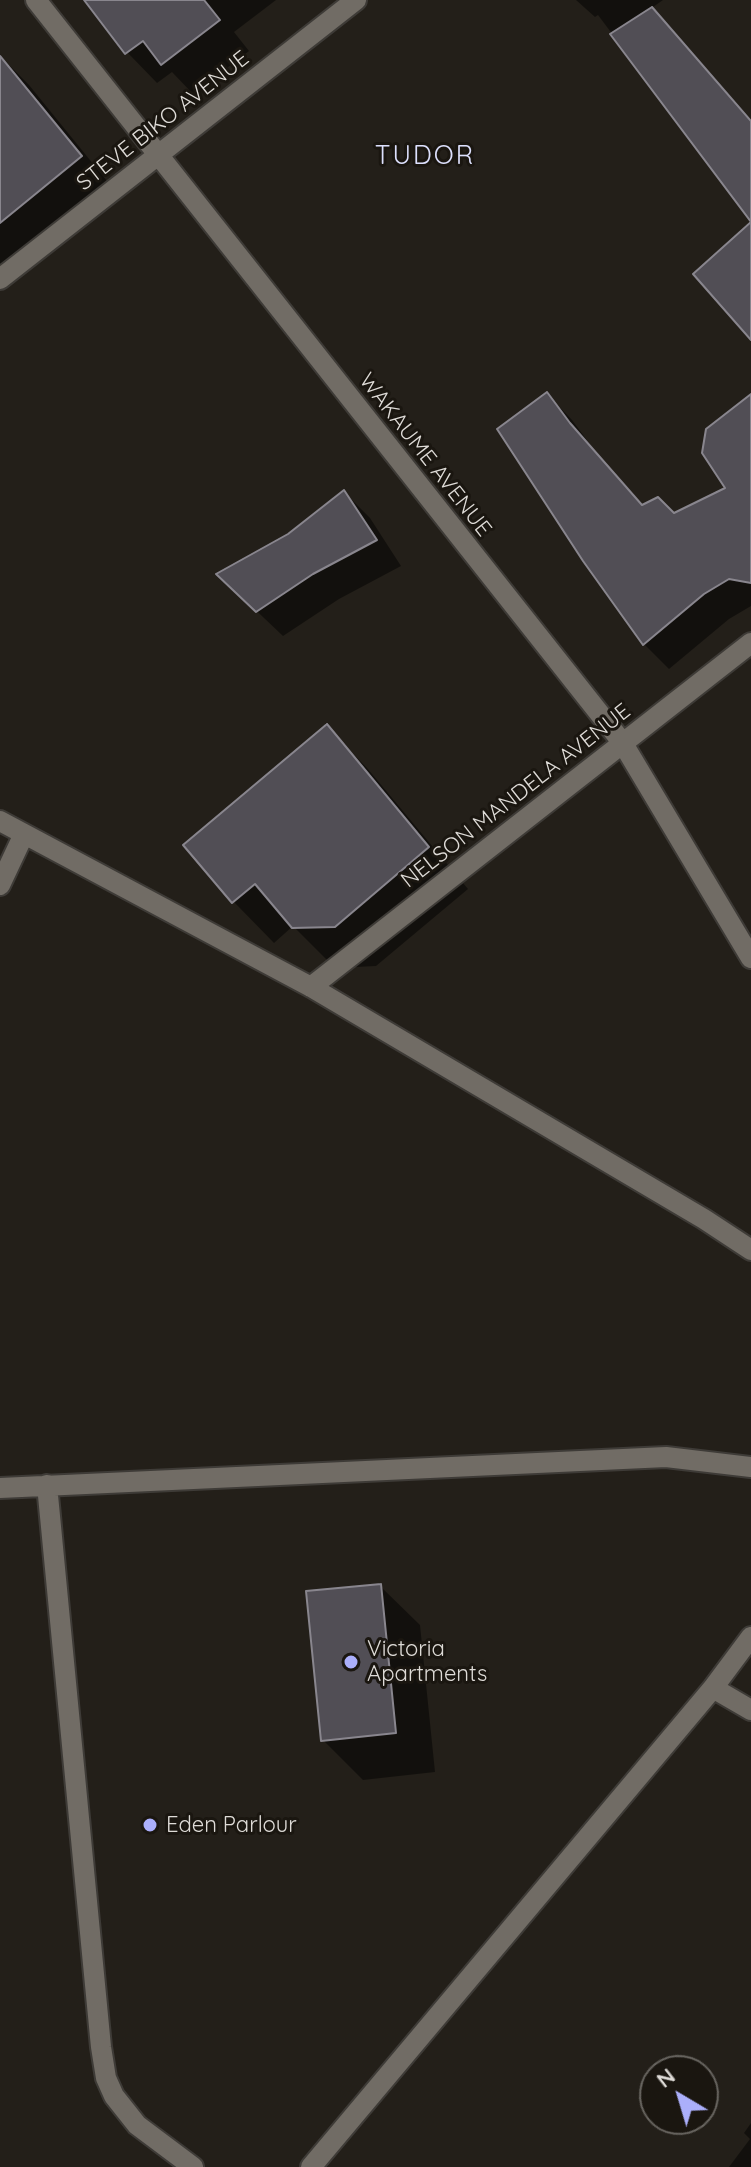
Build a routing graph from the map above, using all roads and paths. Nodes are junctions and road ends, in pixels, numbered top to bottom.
1 (36, 0) edge
2 (356, 0) edge
3 (157, 155) junction
4 (0, 279) edge
5 (751, 643) edge
6 (622, 742) junction
7 (0, 821) edge
8 (24, 834) junction
9 (0, 885) edge
10 (751, 958) edge
11 (311, 987) junction
12 (751, 1250) edge
13 (751, 1467) edge
14 (47, 1485) junction
15 (0, 1488) edge
16 (751, 1637) edge
17 (713, 1688) junction
18 (751, 1710) edge
19 (193, 2167) edge
20 (311, 2167) edge

1 - 3 street, WAKAUME AVENUE
2 - 3 street, STEVE BIKO AVENUE
3 - 4 street, STEVE BIKO AVENUE
3 - 6 street, WAKAUME AVENUE
5 - 6 street, NELSON MANDELA AVENUE
6 - 10 street, WAKAUME AVENUE
6 - 11 street, NELSON MANDELA AVENUE
7 - 8 street
8 - 9 street
8 - 11 street
11 - 12 street
13 - 14 street
14 - 15 street
14 - 19 street
16 - 17 street
17 - 18 street
17 - 20 street

